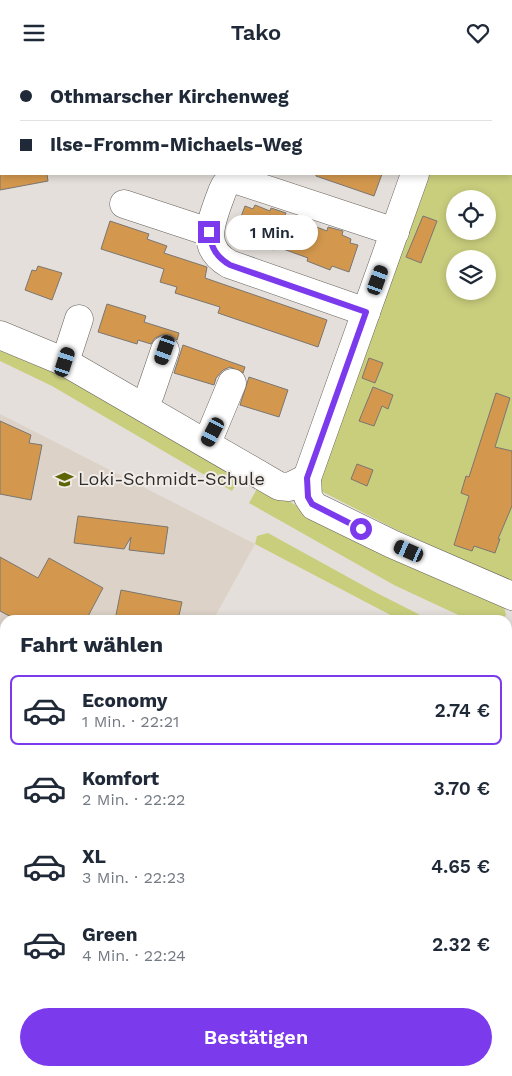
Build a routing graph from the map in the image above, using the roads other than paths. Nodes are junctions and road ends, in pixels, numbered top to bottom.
1 (415, 175) edge
2 (124, 204) dead end
3 (395, 231) junction
4 (209, 232) junction
5 (366, 312) junction
6 (79, 319) dead end
7 (0, 335) edge
8 (165, 350) dead end
9 (65, 362) junction
10 (232, 383) dead end
11 (143, 406) junction
12 (207, 443) junction
13 (307, 478) junction
14 (512, 596) edge

1 - 3 street
2 - 4 street
3 - 4 street
3 - 5 street
4 - 5 street
5 - 13 street
6 - 9 street
7 - 9 street
8 - 11 street
9 - 11 street
10 - 12 street
11 - 12 street
12 - 13 street
13 - 14 street

